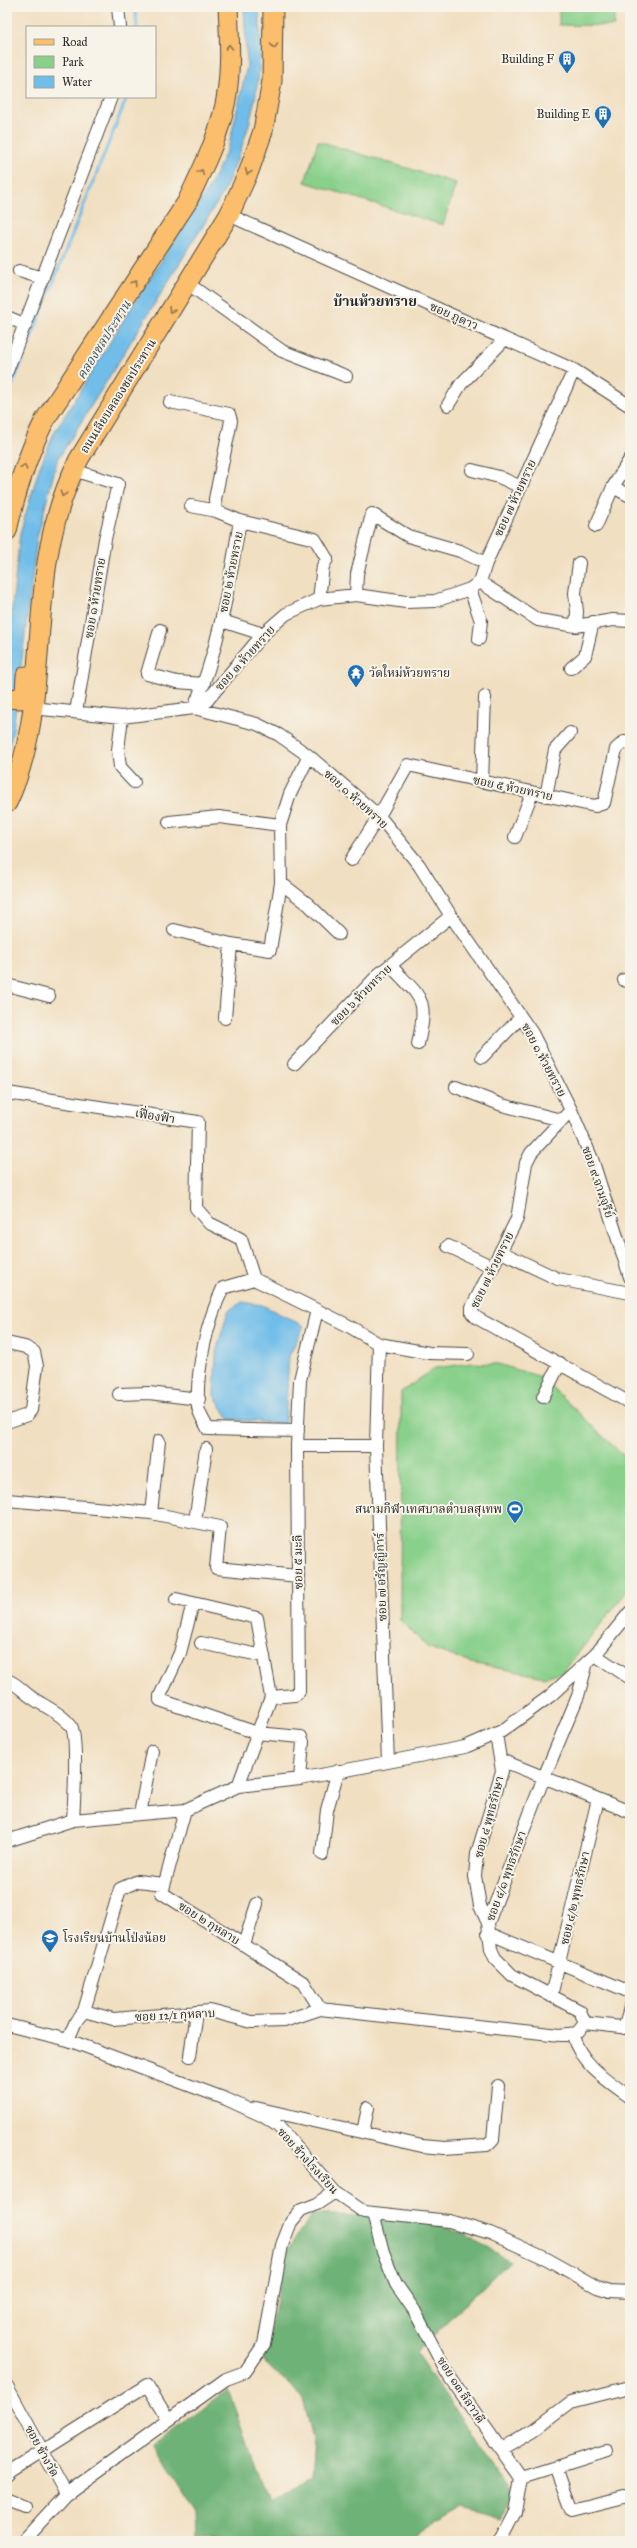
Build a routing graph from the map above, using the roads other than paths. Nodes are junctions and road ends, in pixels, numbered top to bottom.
1 (118, 7) edge
2 (228, 7) edge
3 (274, 7) edge
4 (120, 26) edge
5 (111, 98) edge
6 (230, 216) junction
7 (19, 271) dead end
8 (43, 278) junction
9 (187, 283) junction
10 (7, 317) edge
11 (26, 325) junction
12 (505, 339) junction
13 (574, 370) junction
14 (7, 371) edge
15 (346, 376) dead end
16 (170, 402) dead end
17 (448, 405) dead end
18 (630, 406) edge
19 (630, 459) edge
20 (73, 470) junction
21 (472, 470) dead end
22 (521, 487) junction
23 (613, 487) junction
24 (630, 496) edge
25 (190, 506) dead end
26 (216, 511) junction
27 (240, 521) junction
28 (596, 526) dead end
29 (7, 531) edge
30 (486, 563) junction
31 (579, 564) dead end
32 (475, 585) junction
33 (356, 595) junction
34 (319, 599) junction
35 (222, 621) junction
36 (630, 621) edge
37 (593, 622) junction
38 (576, 626) junction
39 (160, 630) dead end
40 (263, 634) junction
41 (479, 639) dead end
42 (572, 668) dead end
43 (204, 684) junction
44 (485, 697) dead end
45 (17, 704) edge
46 (197, 708) junction
47 (76, 712) junction
48 (122, 717) junction
49 (570, 733) dead end
50 (630, 742) edge
51 (309, 756) junction
52 (134, 782) dead end
53 (482, 782) junction
54 (532, 793) junction
55 (10, 796) edge
56 (546, 796) junction
57 (380, 816) junction
58 (169, 822) dead end
59 (280, 825) junction
60 (515, 837) dead end
61 (351, 860) dead end
62 (281, 882) junction
63 (451, 916) junction
64 (174, 930) dead end
65 (339, 934) dead end
66 (231, 944) junction
67 (390, 965) junction
68 (7, 985) edge
69 (48, 996) dead end
70 (225, 1018) dead end
71 (521, 1018) junction
72 (418, 1044) dead end
73 (482, 1057) dead end
74 (294, 1064) dead end
75 (456, 1087) dead end
76 (7, 1093) edge
77 (571, 1110) junction
78 (561, 1120) junction
79 (448, 1246) dead end
80 (501, 1252) junction
81 (493, 1267) junction
82 (630, 1277) edge
83 (254, 1279) junction
84 (630, 1293) edge
85 (317, 1310) junction
86 (7, 1343) edge
87 (379, 1344) junction
88 (468, 1354) dead end
89 (560, 1363) junction
90 (119, 1394) dead end
91 (543, 1397) dead end
92 (199, 1399) junction
93 (630, 1403) edge
94 (7, 1422) edge
95 (298, 1432) junction
96 (159, 1441) dead end
97 (297, 1446) junction
98 (376, 1446) junction
99 (206, 1449) dead end
100 (7, 1500) edge
101 (151, 1513) junction
102 (194, 1521) junction
103 (298, 1576) junction
104 (176, 1599) dead end
105 (193, 1603) junction
106 (630, 1612) edge
107 (202, 1643) dead end
108 (264, 1656) junction
109 (591, 1658) junction
110 (630, 1678) edge
111 (7, 1680) edge
112 (271, 1697) junction
113 (257, 1733) junction
114 (496, 1734) junction
115 (152, 1751) dead end
116 (501, 1760) junction
117 (388, 1762) junction
118 (338, 1771) junction
119 (544, 1777) junction
120 (300, 1779) junction
121 (238, 1786) junction
122 (598, 1799) junction
123 (185, 1810) junction
124 (630, 1812) edge
125 (140, 1814) junction
126 (74, 1820) junction
127 (7, 1842) edge
128 (322, 1854) dead end
129 (164, 1884) junction
130 (257, 1904) dead end
131 (488, 1928) junction
132 (244, 1944) junction
133 (559, 1964) junction
134 (630, 1992) edge
135 (551, 1996) junction
136 (320, 2008) junction
137 (630, 2008) edge
138 (84, 2011) junction
139 (196, 2012) junction
140 (585, 2023) junction
141 (7, 2025) edge
142 (627, 2028) edge
143 (572, 2034) junction
144 (68, 2040) junction
145 (190, 2056) dead end
146 (498, 2086) dead end
147 (630, 2097) edge
148 (239, 2105) junction
149 (368, 2108) dead end
150 (363, 2132) junction
151 (335, 2192) junction
152 (373, 2214) junction
153 (630, 2292) edge
154 (7, 2386) edge
155 (630, 2387) edge
156 (168, 2420) junction
157 (501, 2450) junction
158 (42, 2451) junction
159 (607, 2451) dead end
160 (556, 2467) junction
161 (7, 2475) edge
162 (521, 2478) junction
163 (66, 2494) junction
164 (623, 2497) dead end
165 (7, 2500) edge
166 (24, 2507) dead end
167 (22, 2541) edge
168 (500, 2541) edge

1 - 4 street
29 -> 2 main road
3 -> 6 main road, ถนนเลียบคลองชลประทาน
5 - 8 street
6 - 9 main road, ถนนเลียบคลองชลประทาน
6 - 12 street, ซอย ภูดาว
7 - 8 street
8 - 11 street
9 - 15 street
9 -> 20 main road, ถนนเลียบคลองชลประทาน
10 - 11 street
11 - 14 street
12 - 13 street, ซอย ภูดาว
12 - 17 street
13 - 18 street, ซอย ภูดาว
13 - 22 street, ซอย ๗ ห้วยทราย
16 - 26 street
19 - 23 street
20 -> 45 main road, ถนนเลียบคลองชลประทาน
20 - 47 street, ซอย ๑ ห้วยทราย
21 - 22 street
22 - 30 street, ซอย ๗ ห้วยทราย
23 - 24 street
23 - 28 street
25 - 26 street, ซอย ๒ ห้วยทราย
26 - 27 street, ซอย ๒ ห้วยทราย
27 - 34 street
27 - 35 street, ซอย ๒ ห้วยทราย
30 - 32 street, ซอย ๗ ห้วยทราย
30 - 33 street
31 - 38 street
32 - 33 street, ซอย ๓ ห้วยทราย
32 - 38 street
32 - 41 street
33 - 34 street, ซอย ๓ ห้วยทราย
34 - 40 street, ซอย ๓ ห้วยทราย
35 - 40 street
35 - 43 street, ซอย ๒ ห้วยทราย
36 - 37 street
37 - 38 street
37 - 42 street
39 - 43 street
40 - 46 street, ซอย ๓ ห้วยทราย
43 - 46 street, ซอย ๒ ห้วยทราย
44 - 53 street
45 - 47 street, ซอย ๑ ห้วยทราย
45 - 55 main road, ถนนเลียบคลองชลประทาน
46 - 48 street, ซอย ๑ ห้วยทราย
46 - 51 street, ซอย ๑ ห้วยทราย
47 - 48 street, ซอย ๑ ห้วยทราย
48 - 52 street
49 - 56 street
50 - 56 street, ซอย ๕ ห้วยทราย
51 - 57 street, ซอย ๑ ห้วยทราย
51 - 59 street
53 - 54 street, ซอย ๕ ห้วยทราย
53 - 57 street, ซอย ๕ ห้วยทราย
54 - 56 street, ซอย ๕ ห้วยทราย
54 - 60 street
57 - 61 street
57 - 63 street, ซอย ๑ ห้วยทราย
58 - 59 street
59 - 62 street
62 - 65 street
62 - 66 street
63 - 67 street, ซอย ๖ ห้วยทราย
63 - 71 street, ซอย ๑ ห้วยทราย
64 - 66 street
66 - 70 street
67 - 72 street
67 - 74 street, ซอย ๖ ห้วยทราย
68 - 69 street
71 - 73 street
71 - 77 street, ซอย ๑ ห้วยทราย
75 - 78 street
76 - 83 street, เฟื่องฟ้า
77 - 78 street, ซอย ๗ ห้วยทราย
77 - 82 street, ซอย ๙ จามจุรีย์
78 - 80 street, ซอย ๗ ห้วยทราย
79 - 81 street
80 - 81 street, ซอย ๗ ห้วยทราย
80 - 84 street
81 - 89 street, ซอย ๗ ห้วยทราย
83 - 85 street
83 - 92 street
85 - 87 street
85 - 95 street, ซอย ๕ มะลิ
86 - 94 street
87 - 88 street
87 - 98 street, ซอย ๗ อรัญญิการ์
89 - 91 street
89 - 93 street, ซอย ๗ ห้วยทราย
90 - 92 street
92 - 95 street
95 - 97 street, ซอย ๕ มะลิ
96 - 101 street
97 - 98 street
97 - 103 street, ซอย ๕ มะลิ
98 - 117 street, ซอย ๗ อรัญญิการ์
99 - 102 street
100 - 101 street
101 - 102 street
102 - 103 street
103 - 112 street, ซอย ๕ มะลิ
104 - 105 street
105 - 108 street
105 - 113 street
106 - 109 street
107 - 108 street
108 - 112 street
109 - 110 street
109 - 114 street
109 - 119 street, ซอย ๔/๑ พุทธรักษา
111 - 126 street
112 - 113 street
113 - 120 street
113 - 121 street
114 - 116 street, ซอย ๔ พุทธรักษา
114 - 117 street
115 - 125 street
116 - 119 street
116 - 131 street, ซอย ๔ พุทธรักษา
117 - 118 street
118 - 120 street
118 - 128 street
119 - 122 street
119 - 131 street, ซอย ๔/๑ พุทธรักษา
120 - 121 street
121 - 123 street
122 - 124 street
122 - 133 street, ซอย ๔/๒ พุทธรักษา
123 - 125 street
123 - 129 street
125 - 126 street
126 - 127 street
129 - 132 street, ซอย ๒ กุหลาบ
129 - 138 street
130 - 132 street
131 - 133 street
131 - 135 street, ซอย ๔/๑ พุทธรักษา
132 - 136 street, ซอย ๒ กุหลาบ
133 - 134 street
133 - 135 street, ซอย ๔/๒ พุทธรักษา
135 - 140 street, ซอย ๔/๑ พุทธรักษา
136 - 139 street, ซอย 12/1 กุหลาบ
136 - 143 street
137 - 142 street
138 - 139 street, ซอย 12/1 กุหลาบ
138 - 144 street
139 - 145 street
140 - 142 street
140 - 143 street
141 - 144 street, ซอย ข้างโรงเรียน
143 - 147 street
144 - 148 street, ซอย ข้างโรงเรียน
146 - 150 street
148 - 150 street
148 - 151 street, ซอย ข้างโรงเรียน
149 - 150 street
151 - 152 street, ซอย ข้างโรงเรียน
151 - 156 street
152 - 153 street, ซอย ข้างโรงเรียน
152 - 157 street, ซอย ๑๓ ลีลาวดี
154 - 158 street, ซอย ข้างวัด
155 - 157 street
156 - 158 street
156 - 163 street
157 - 162 street, ซอย ๑๓ ลีลาวดี
158 - 161 street
158 - 163 street, ซอย ข้างวัด
159 - 160 street
160 - 162 street
160 - 164 street
162 - 168 street
163 - 167 street
165 - 166 street

